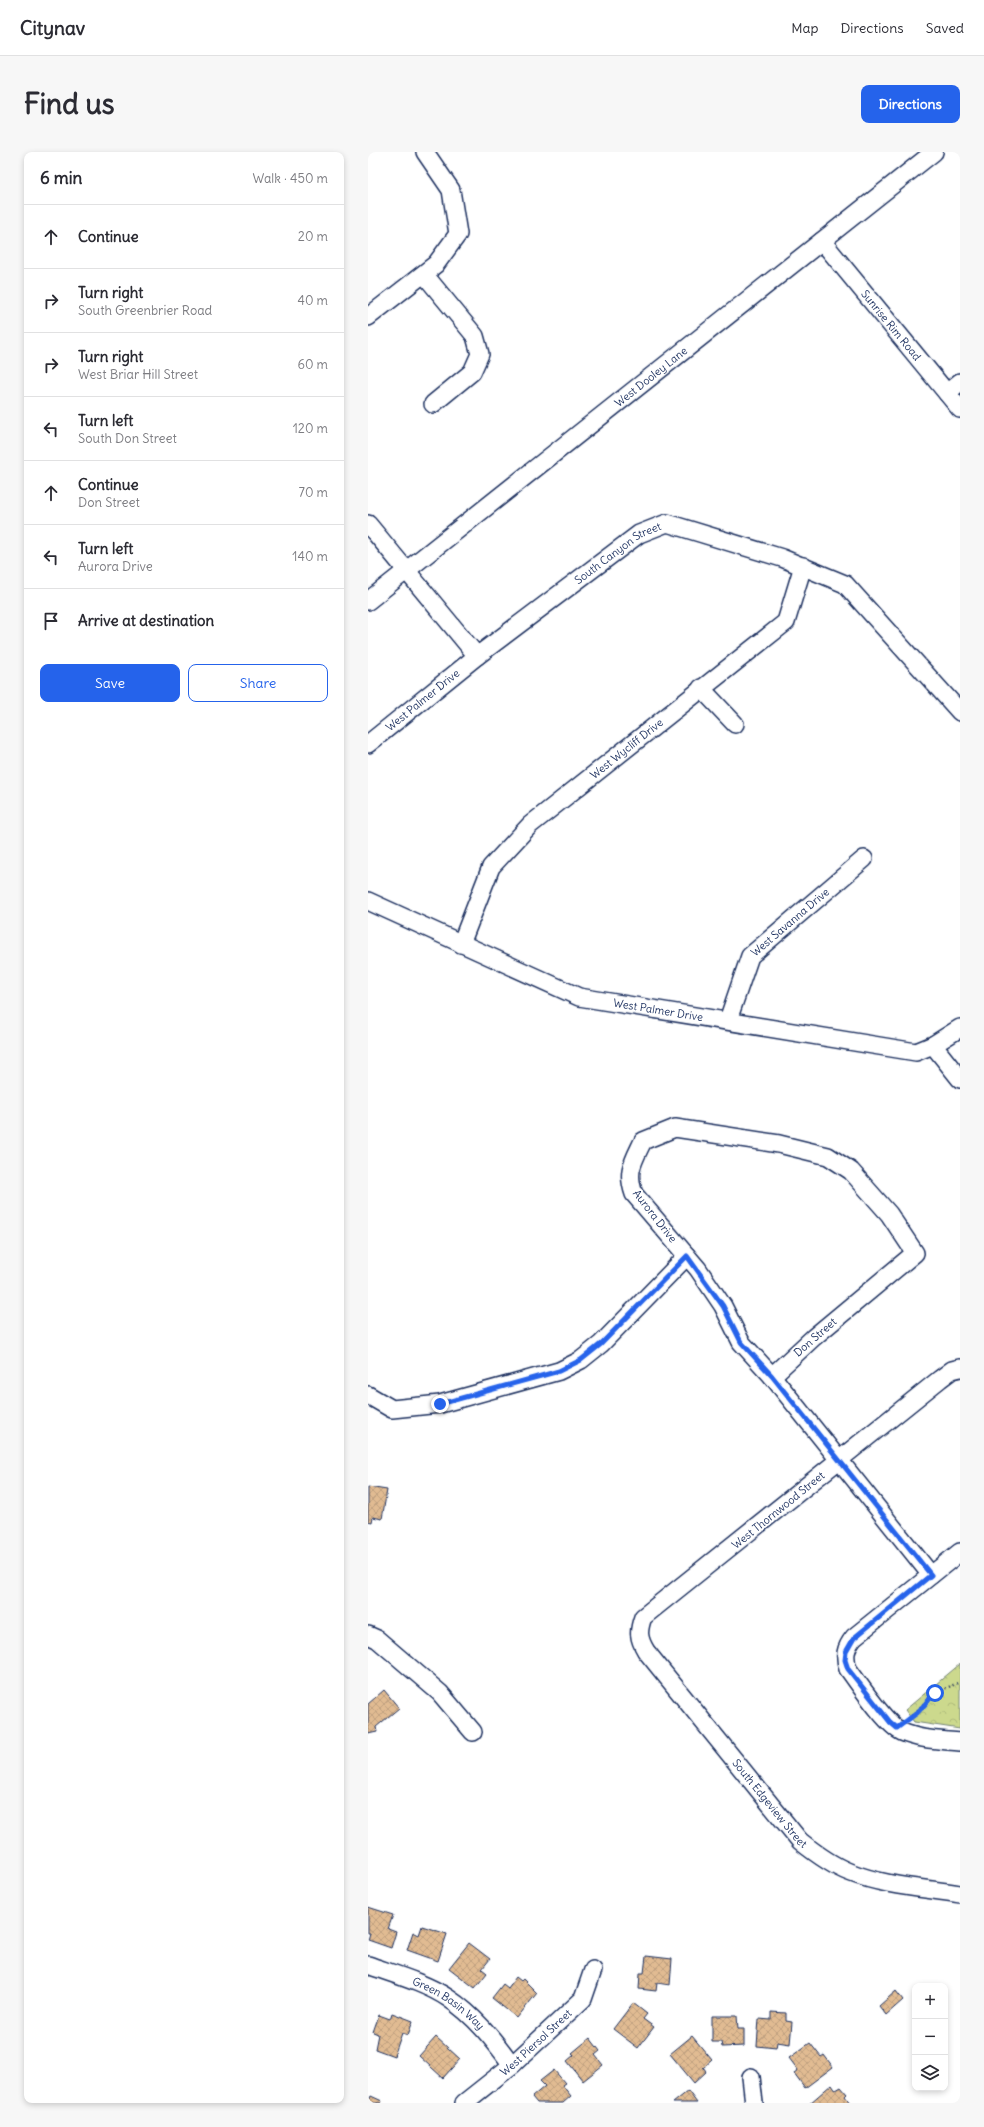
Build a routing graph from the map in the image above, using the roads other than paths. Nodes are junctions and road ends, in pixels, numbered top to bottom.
1 (425, 152) edge
2 (934, 152) edge
3 (822, 241) junction
4 (424, 274) junction
5 (368, 317) edge
6 (960, 382) edge
7 (947, 393) junction
8 (433, 404) dead end
9 (960, 410) edge
10 (368, 524) edge
11 (802, 566) junction
12 (405, 570) junction
13 (368, 601) edge
14 (477, 656) junction
15 (701, 688) junction
16 (960, 712) edge
17 (735, 724) dead end
18 (368, 744) edge
19 (864, 859) dead end
20 (368, 901) edge
21 (461, 944) junction
22 (728, 1020) junction
23 (960, 1028) edge
24 (933, 1045) junction
25 (960, 1079) edge
26 (870, 1193) joint
27 (687, 1256) junction
28 (960, 1368) edge
29 (772, 1376) junction
30 (368, 1395) edge
31 (839, 1461) junction
32 (960, 1552) edge
33 (931, 1575) junction
34 (639, 1629) joint
35 (368, 1635) edge
36 (473, 1732) dead end
37 (960, 1742) edge
38 (960, 1894) edge
39 (368, 1965) edge
40 (593, 1970) dead end
41 (512, 2065) junction
42 (751, 2076) dead end
43 (464, 2103) edge
44 (754, 2103) edge

1 - 4 street
2 - 3 street, West Dooley Lane
3 - 7 street, Sunrise Rim Road
3 - 12 street, West Dooley Lane
4 - 5 street
4 - 8 street
6 - 7 street
7 - 9 street, Sunrise Rim Road
10 - 12 street
11 - 14 street, South Canyon Street
11 - 15 street, West Wycliff Drive
11 - 16 street, South Canyon Street
12 - 13 street, West Dooley Lane
12 - 14 street
14 - 18 street, West Palmer Drive
15 - 17 street
15 - 21 street, West Wycliff Drive
19 - 22 street, West Savanna Drive
20 - 21 street, West Palmer Drive
21 - 22 street, West Palmer Drive
22 - 24 street, West Palmer Drive
23 - 24 street, West Palmer Drive
24 - 25 street
26 - 27 street, Aurora Drive
26 - 29 street, Don Street
27 - 29 street
27 - 30 street
28 - 31 street, West Thornwood Street
29 - 31 street
31 - 33 street
31 - 34 street, West Thornwood Street
32 - 33 street
33 - 37 street
34 - 38 street, South Edgeview Street
35 - 36 street
39 - 41 street, Green Basin Way
40 - 41 street, West Piersol Street
41 - 43 street, West Piersol Street
42 - 44 street

